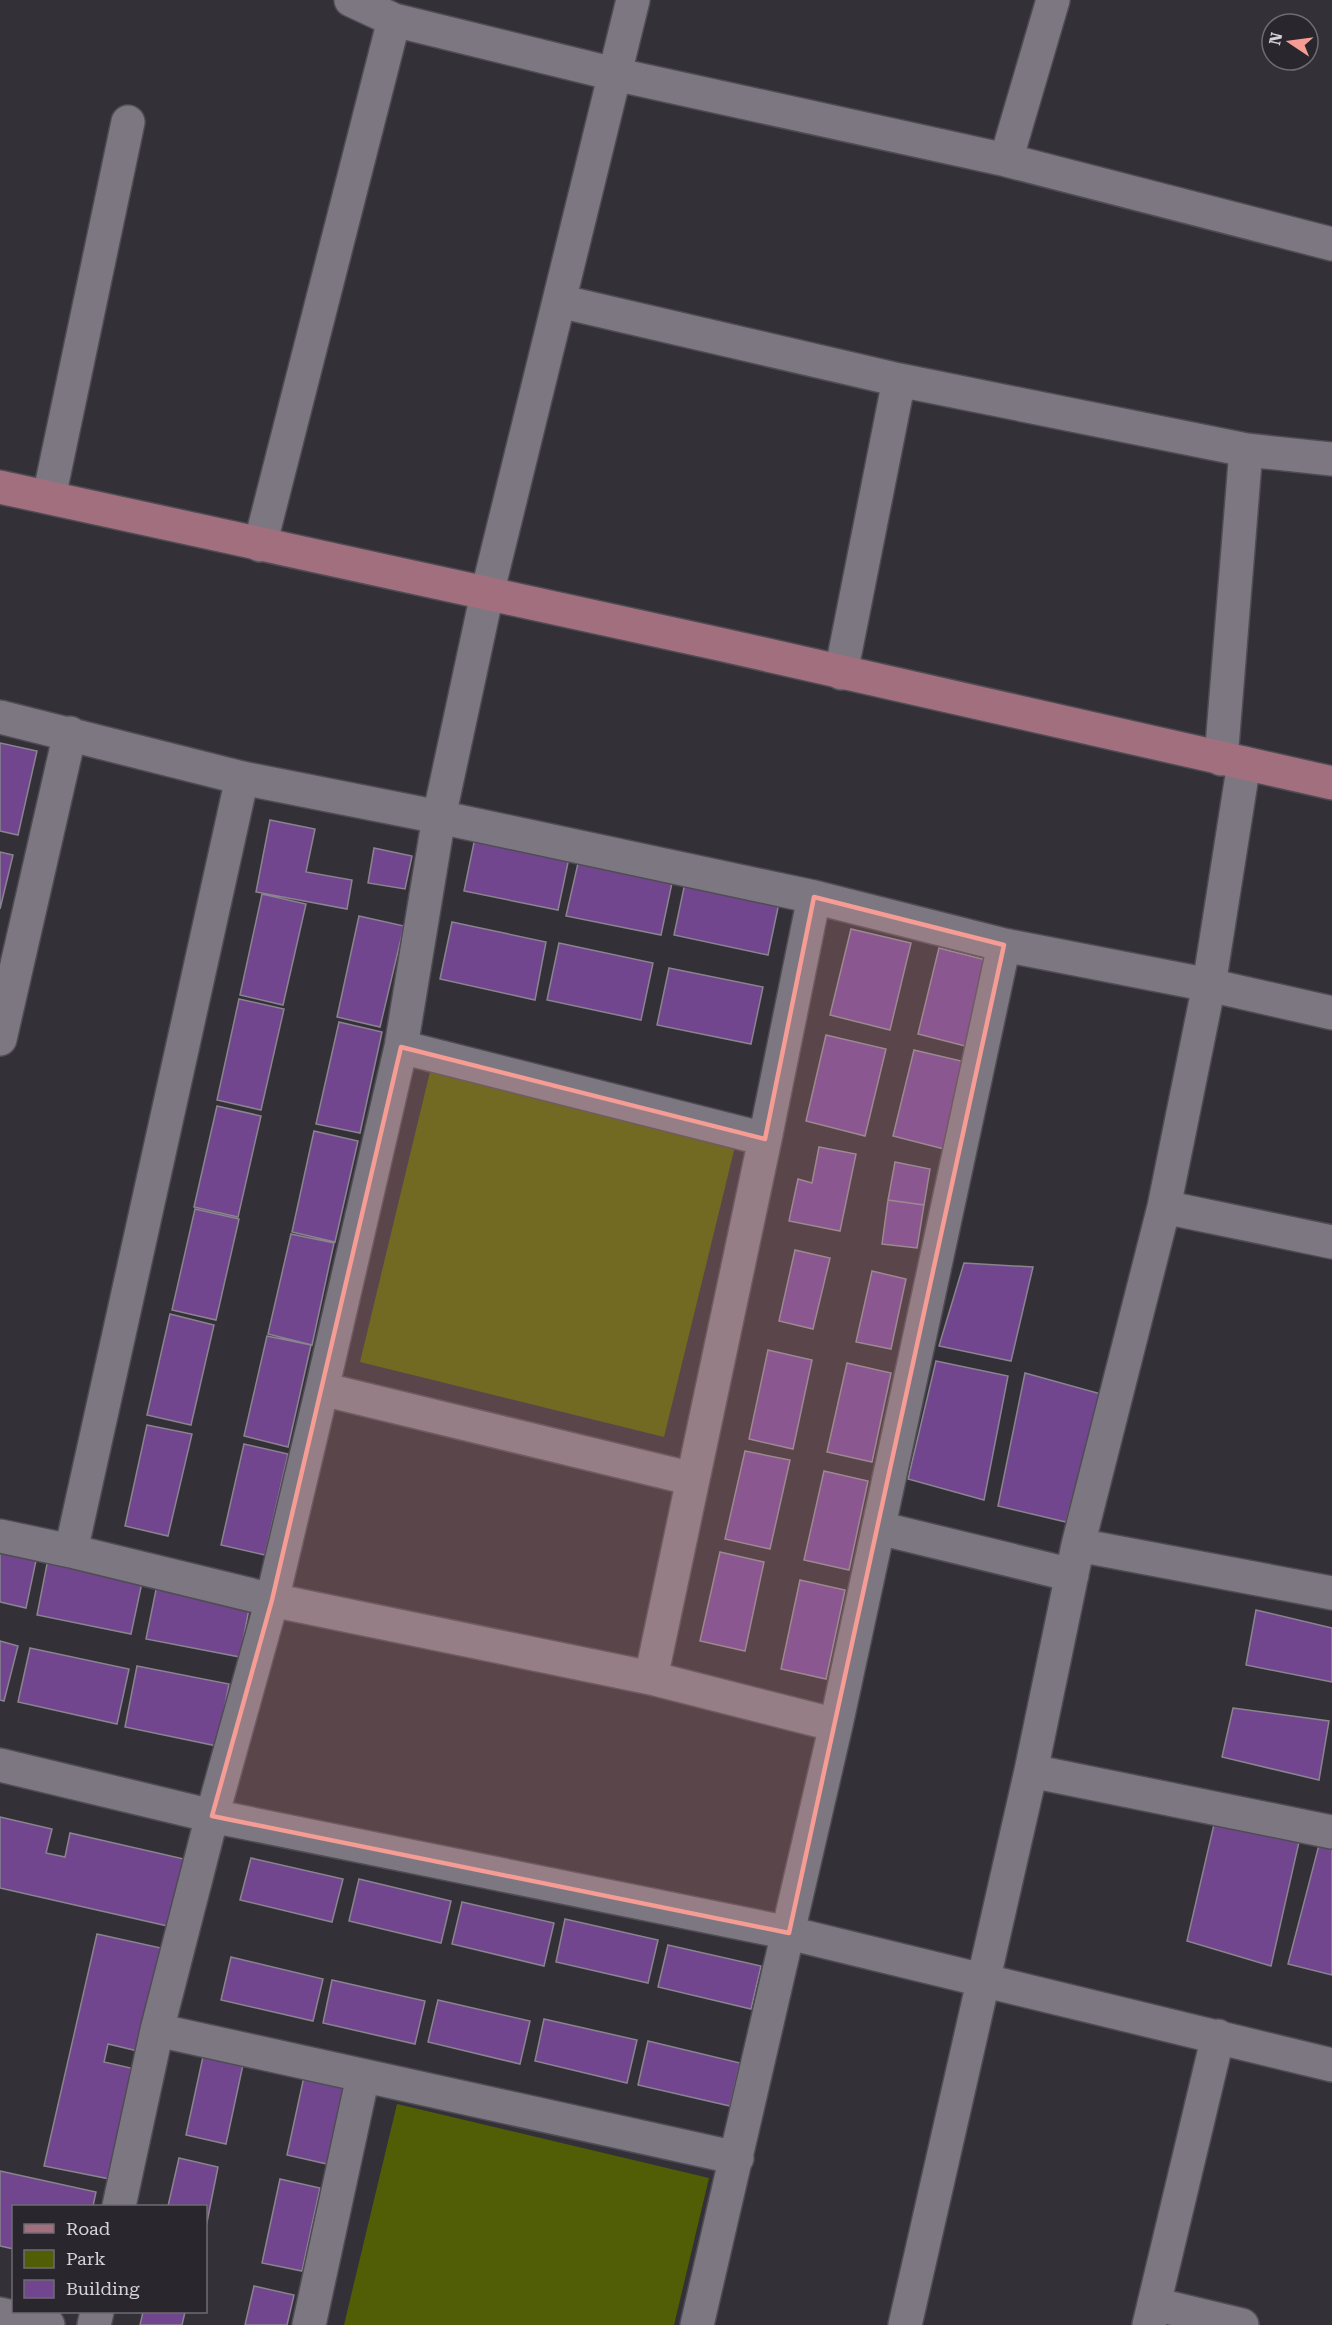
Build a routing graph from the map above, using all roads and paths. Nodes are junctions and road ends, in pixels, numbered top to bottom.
1 (351, 0) edge
2 (633, 0) edge
3 (1053, 0) edge
4 (394, 20) junction
5 (614, 74) junction
6 (128, 122) dead end
7 (1006, 160) junction
8 (1332, 244) edge
9 (559, 301) junction
10 (898, 380) junction
11 (1246, 450) junction
12 (1332, 459) edge
13 (0, 486) edge
14 (49, 497) junction
15 (261, 545) junction
16 (487, 594) junction
17 (841, 673) junction
18 (0, 717) edge
19 (70, 733) junction
20 (1233, 761) junction
21 (242, 778) junction
22 (1332, 783) edge
23 (440, 817) junction
24 (813, 897) junction
25 (1004, 945) junction
26 (1209, 986) junction
27 (1332, 1013) edge
28 (0, 1039) edge
29 (401, 1047) junction
30 (765, 1139) junction
31 (1164, 1207) junction
32 (1332, 1242) edge
33 (322, 1389) junction
34 (693, 1479) junction
35 (879, 1528) junction
36 (0, 1536) edge
37 (71, 1551) junction
38 (1075, 1560) junction
39 (1332, 1593) edge
40 (272, 1600) junction
41 (651, 1678) junction
42 (836, 1725) junction
43 (0, 1765) edge
44 (1031, 1771) junction
45 (212, 1816) junction
46 (1332, 1832) edge
47 (789, 1933) junction
48 (983, 1979) junction
49 (157, 2030) junction
50 (1218, 2036) junction
51 (1332, 2065) edge
52 (363, 2076) junction
53 (737, 2158) junction
54 (119, 2205) edge
55 (0, 2314) edge
56 (1152, 2315) edge
57 (48, 2325) edge
58 (309, 2325) edge
59 (698, 2325) edge
60 (905, 2325) edge
61 (1242, 2325) edge

1 - 4 street
2 - 5 street
3 - 7 street
4 - 5 street
4 - 15 street
5 - 7 street
5 - 9 street
6 - 14 street
7 - 8 street
9 - 10 street
9 - 16 street
10 - 11 street
10 - 17 street
11 - 12 street
11 - 20 street
13 - 14 main road
14 - 15 main road
15 - 16 main road
16 - 17 main road
16 - 23 street
17 - 20 main road
18 - 19 street
19 - 21 street
19 - 28 street
20 - 22 main road
20 - 26 street
21 - 23 street
21 - 37 street
23 - 24 street
23 - 29 street
24 - 25 street
24 - 30 street
25 - 26 street
25 - 35 street
26 - 27 street
26 - 31 street
29 - 30 street
29 - 33 street
30 - 34 street
31 - 32 street
31 - 38 street
33 - 34 street
33 - 40 street
34 - 41 street
35 - 38 street
35 - 42 street
36 - 37 street
37 - 40 street
38 - 39 street
38 - 44 street
40 - 41 street
40 - 45 street
41 - 42 street
42 - 47 street
43 - 45 street
44 - 46 street
44 - 48 street
45 - 47 street
45 - 49 street
47 - 48 street
47 - 53 street
48 - 50 street
48 - 60 street
49 - 52 street
49 - 54 street
50 - 51 street
50 - 56 street
52 - 53 street
52 - 58 street
53 - 59 street
55 - 57 street
56 - 61 street

